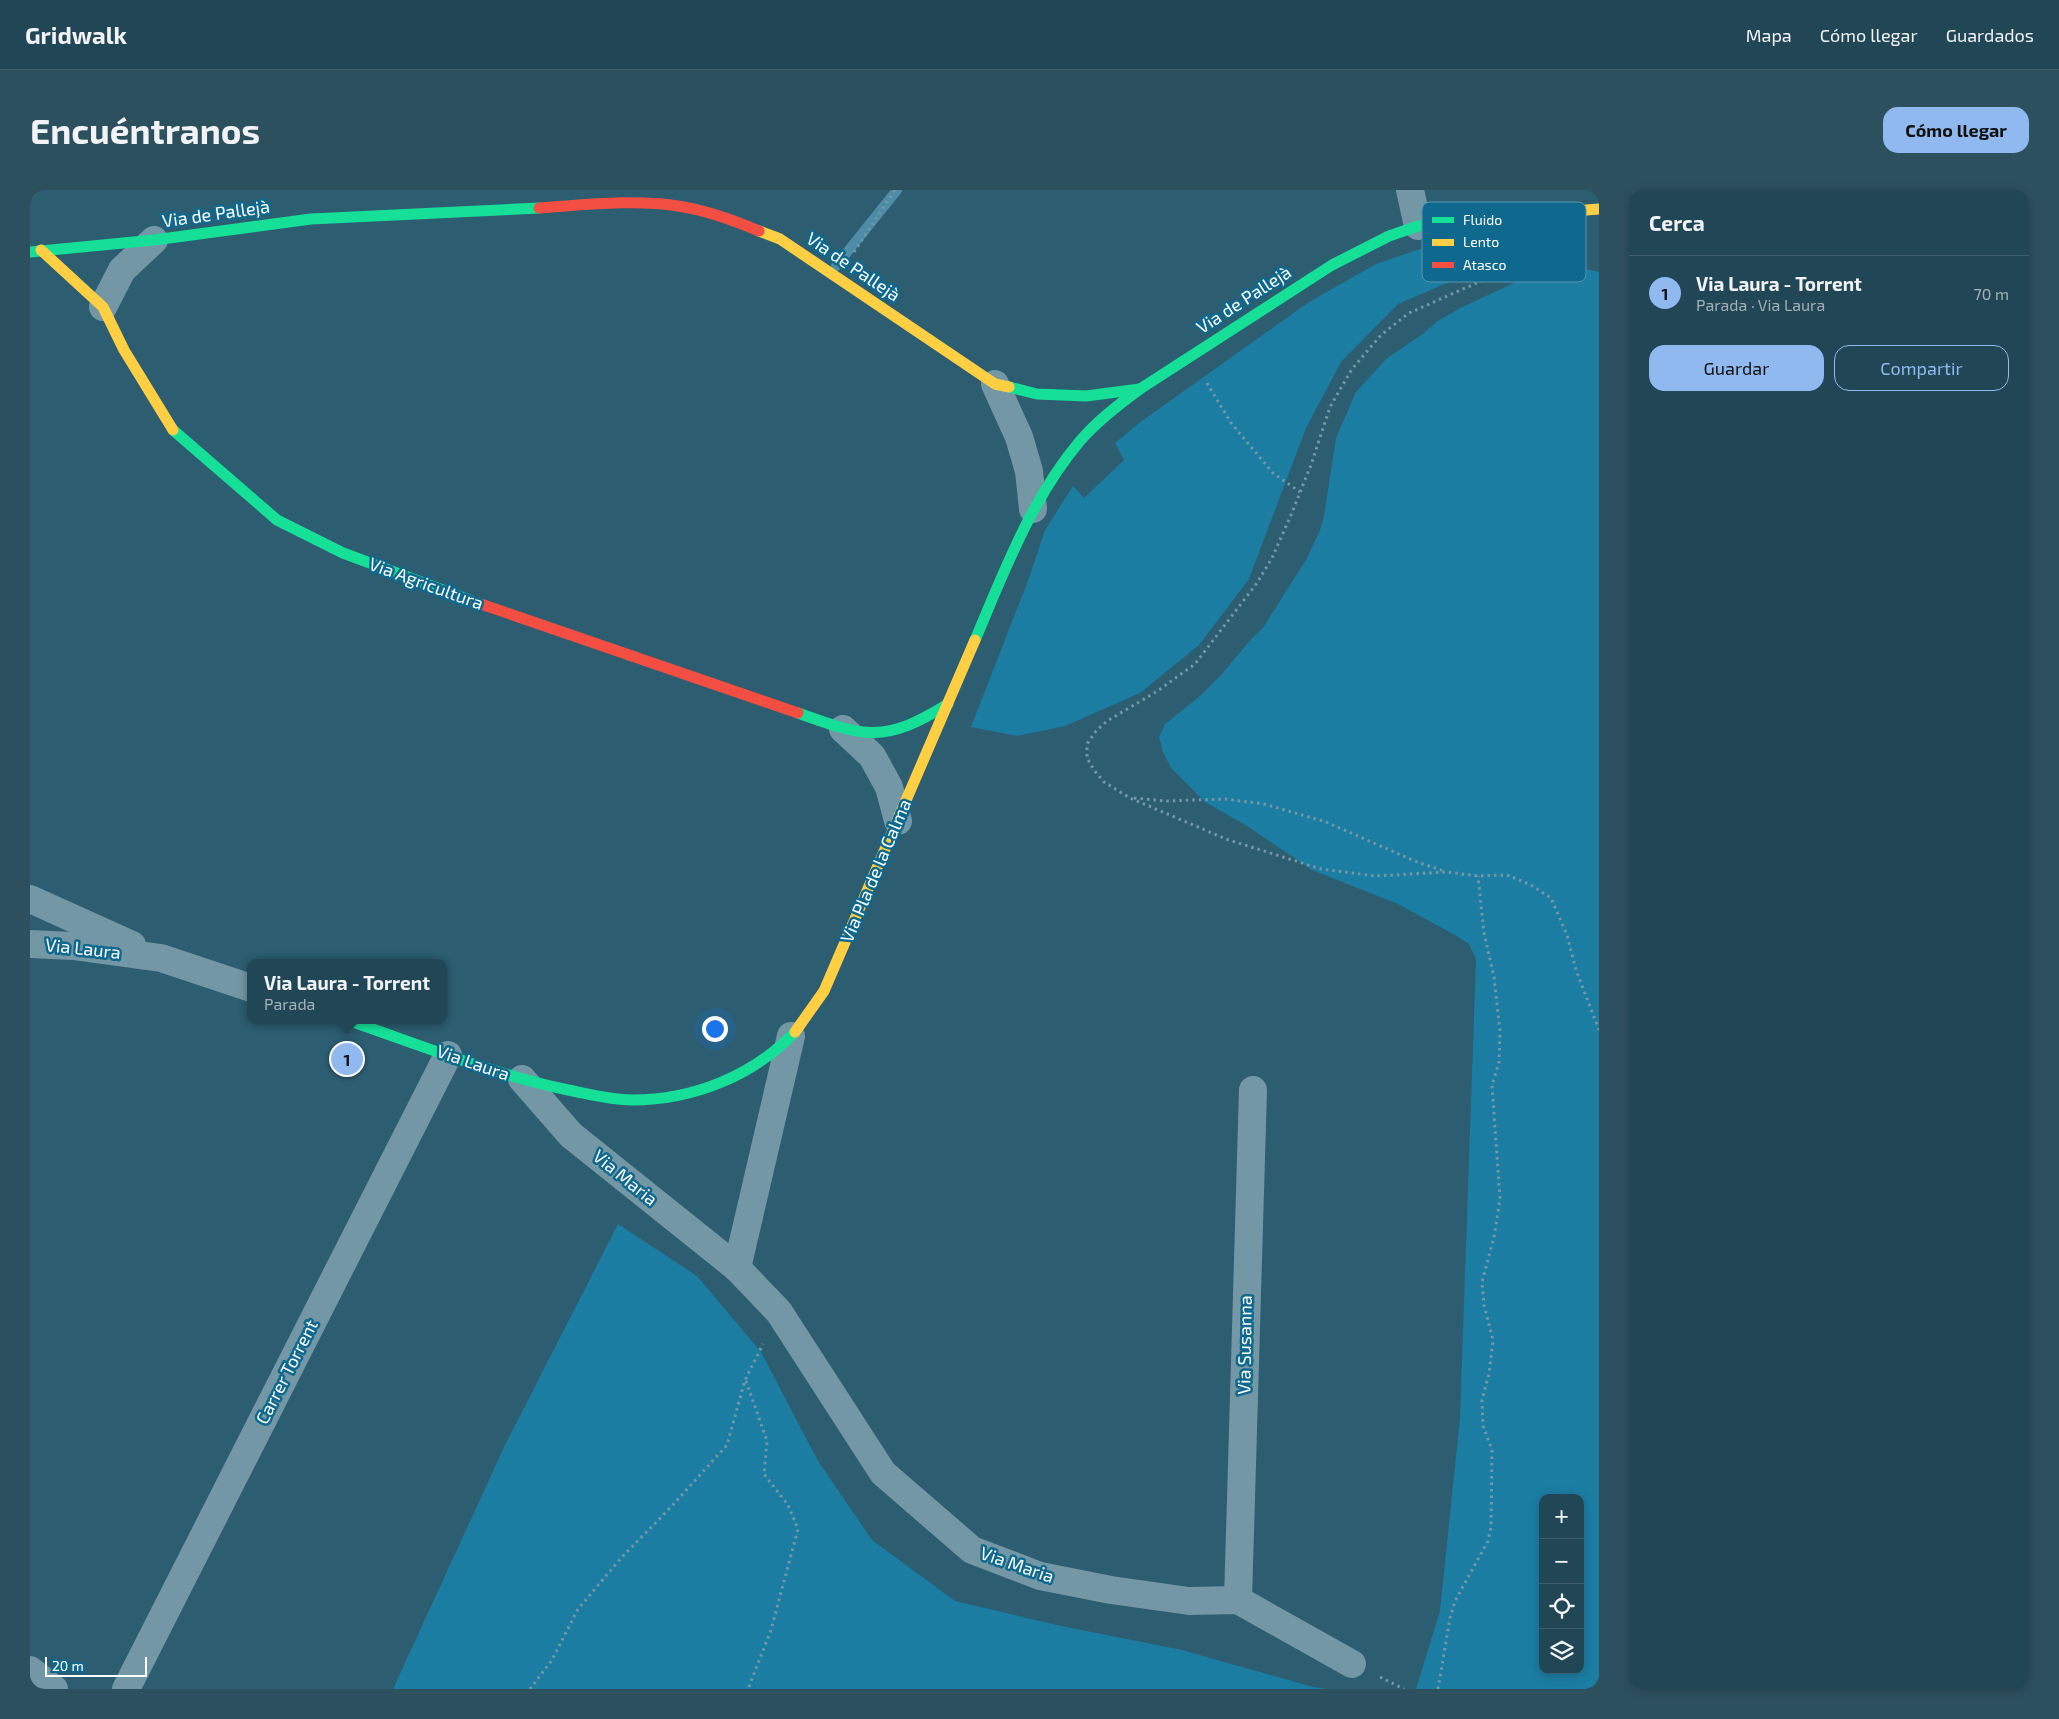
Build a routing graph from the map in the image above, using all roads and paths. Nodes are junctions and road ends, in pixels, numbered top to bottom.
1 (895, 190) edge
2 (1410, 190) edge
3 (1599, 209) edge
4 (1586, 210) edge
5 (1422, 225) edge
6 (1418, 226) junction
7 (154, 240) junction
8 (36, 251) edge
9 (839, 278) junction
10 (1478, 282) edge
11 (103, 307) junction
12 (1191, 356) junction
13 (995, 384) junction
14 (1140, 389) junction
15 (1300, 492) junction
16 (1033, 510) junction
17 (948, 704) junction
18 (843, 729) junction
19 (1130, 798) junction
20 (898, 820) junction
21 (1447, 872) junction
22 (1478, 876) junction
23 (30, 900) edge
24 (30, 944) edge
25 (161, 958) junction
26 (247, 987) edge
27 (359, 1024) edge
28 (1599, 1030) edge
29 (792, 1036) junction
30 (448, 1055) junction
31 (522, 1079) junction
32 (1253, 1090) dead end
33 (601, 1097) joint
34 (737, 1268) junction
35 (1238, 1600) junction
36 (1352, 1664) dead end
37 (30, 1670) edge
38 (54, 1689) edge
39 (126, 1689) edge
40 (530, 1689) edge
41 (748, 1689) edge
42 (1438, 1689) edge

1 - 9 path
2 - 6 street
3 - 4 street, Via de Pallejà
5 - 6 street, Via de Pallejà
6 - 12 street, Via de Pallejà
7 - 8 street, Via de Pallejà
7 - 9 street, Via de Pallejà
7 - 11 street
8 - 11 street, Via Agricultura
9 - 13 street, Via de Pallejà
10 - 15 path
11 - 18 street, Via Agricultura
12 - 14 street, Via de Pallejà
12 - 15 path
13 - 14 street, Via de Pallejà
13 - 16 street
14 - 16 street, Via Pla de la Calma
15 - 19 path
16 - 17 street, Via Pla de la Calma
17 - 18 street, Via Agricultura
17 - 20 street, Via Pla de la Calma
18 - 20 street, Via Agricultura
19 - 21 path
19 - 21 path
20 - 29 street, Via Pla de la Calma
21 - 22 path
22 - 28 path
22 - 42 path
23 - 25 street
24 - 25 street, Via Laura
25 - 26 street, Via Laura
27 - 30 street, Via Laura
29 - 33 street, Via Pla de la Calma
29 - 34 street
30 - 31 street, Via Laura
30 - 39 street, Carrer Torrent
31 - 33 street, Via Laura
31 - 34 street, Via Maria
32 - 35 street, Via Susanna
34 - 35 street, Via Maria
35 - 36 street
37 - 38 street
40 - 41 path

